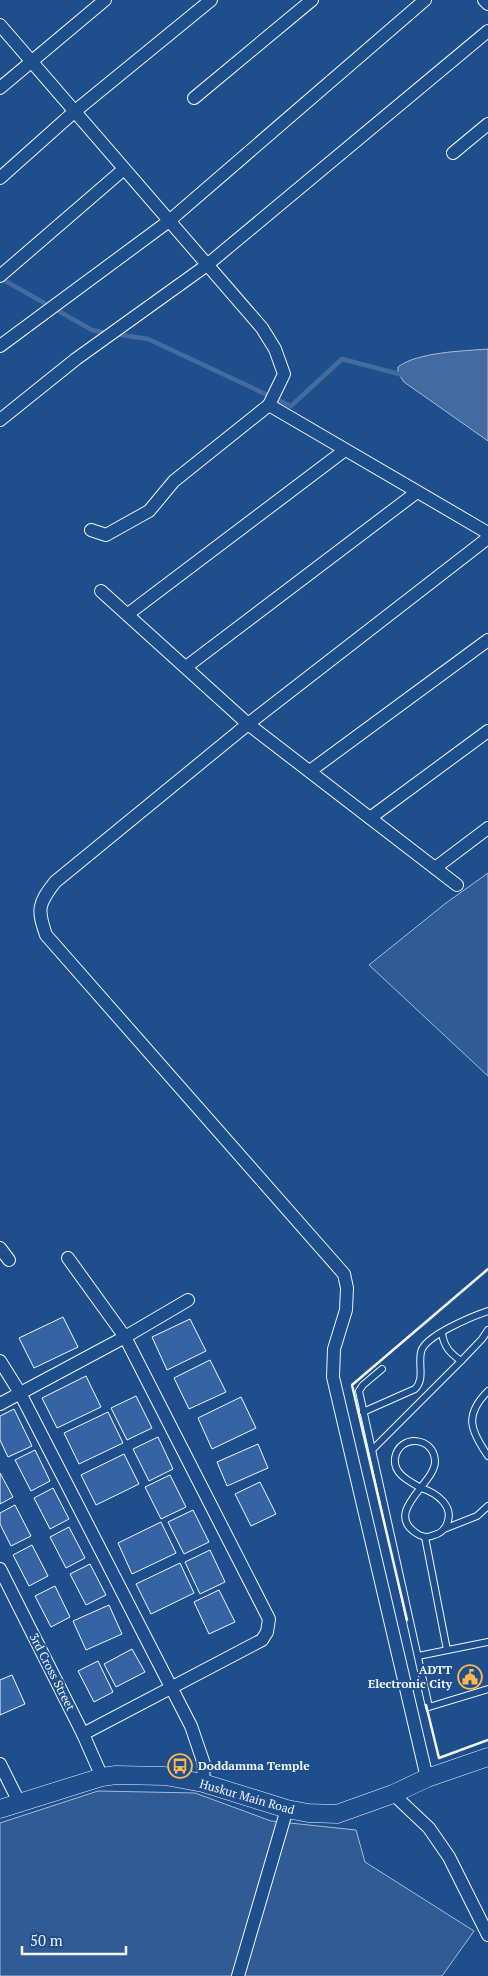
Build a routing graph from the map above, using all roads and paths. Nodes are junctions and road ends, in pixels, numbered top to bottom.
1 (105, 0) edge
2 (211, 0) edge
3 (312, 0) edge
4 (425, 0) edge
5 (484, 0) edge
6 (488, 4) edge
7 (0, 25) edge
8 (488, 31) edge
9 (31, 62) junction
10 (0, 88) edge
11 (194, 98) dead end
12 (74, 112) junction
13 (488, 124) edge
14 (452, 153) dead end
15 (124, 169) junction
16 (0, 178) edge
17 (169, 221) junction
18 (207, 265) junction
19 (0, 276) edge
20 (0, 346) edge
21 (268, 405) junction
22 (0, 420) edge
23 (345, 450) junction
24 (417, 492) junction
25 (91, 530) dead end
26 (488, 533) edge
27 (488, 538) edge
28 (101, 591) dead end
29 (128, 614) junction
30 (488, 640) edge
31 (186, 668) junction
32 (248, 724) junction
33 (488, 731) edge
34 (310, 771) junction
35 (370, 818) junction
36 (488, 828) edge
37 (435, 868) junction
38 (457, 885) dead end
39 (0, 1248) edge
40 (68, 1258) dead end
41 (9, 1260) dead end
42 (188, 1300) dead end
43 (488, 1311) edge
44 (488, 1330) edge
45 (442, 1333) junction
46 (125, 1337) junction
47 (0, 1361) edge
48 (461, 1361) junction
49 (382, 1369) dead end
50 (488, 1390) edge
51 (20, 1393) junction
52 (0, 1404) edge
53 (363, 1412) junction
54 (372, 1450) junction
55 (488, 1456) edge
56 (421, 1488) junction
57 (488, 1506) edge
58 (444, 1529) junction
59 (425, 1537) junction
60 (0, 1569) edge
61 (488, 1642) edge
62 (447, 1650) junction
63 (418, 1656) junction
64 (171, 1688) junction
65 (488, 1689) edge
66 (83, 1734) junction
67 (488, 1757) edge
68 (0, 1764) edge
69 (102, 1777) junction
70 (427, 1778) junction
71 (203, 1783) junction
72 (393, 1794) junction
73 (19, 1802) junction
74 (0, 1809) edge
75 (287, 1810) junction
76 (488, 1935) edge
77 (238, 1976) edge

1 - 9 street
2 - 12 street
3 - 11 street
4 - 17 street
5 - 6 street
7 - 9 street
8 - 18 street
9 - 10 street
9 - 12 street
12 - 15 street
12 - 16 street
13 - 14 street
15 - 17 street
15 - 19 street
17 - 18 street
17 - 20 street
18 - 21 street
18 - 22 street
21 - 23 street
21 - 25 street
23 - 24 street
23 - 29 street
24 - 26 street
24 - 31 street
27 - 32 street
28 - 29 street
29 - 31 street
30 - 34 street
31 - 32 street
32 - 34 street
32 - 70 street
33 - 35 street
34 - 35 street
35 - 37 street
36 - 37 street
37 - 38 street
39 - 41 street
40 - 46 street
42 - 46 street
43 - 45 lane
44 - 48 lane
45 - 48 lane
45 - 53 lane
46 - 51 street
46 - 64 street
47 - 51 street
48 - 54 lane
49 - 53 lane
50 - 55 lane
51 - 52 street
51 - 64 street
53 - 54 lane
54 - 63 lane
56 - 56 lane
56 - 58 lane
56 - 59 lane
57 - 58 lane
58 - 59 lane
59 - 62 lane
60 - 66 street, 3rd Cross Street
61 - 62 lane
62 - 63 lane
63 - 65 lane
64 - 66 street
64 - 71 street
66 - 69 street, 3rd Cross Street
67 - 70 main road, Huskur Main Road
68 - 73 street
69 - 71 main road, Huskur Main Road
69 - 73 main road, Huskur Main Road
70 - 72 main road, Huskur Main Road
71 - 75 main road, Huskur Main Road
72 - 75 main road, Huskur Main Road
72 - 76 street
73 - 74 main road, Huskur Main Road
75 - 77 street

